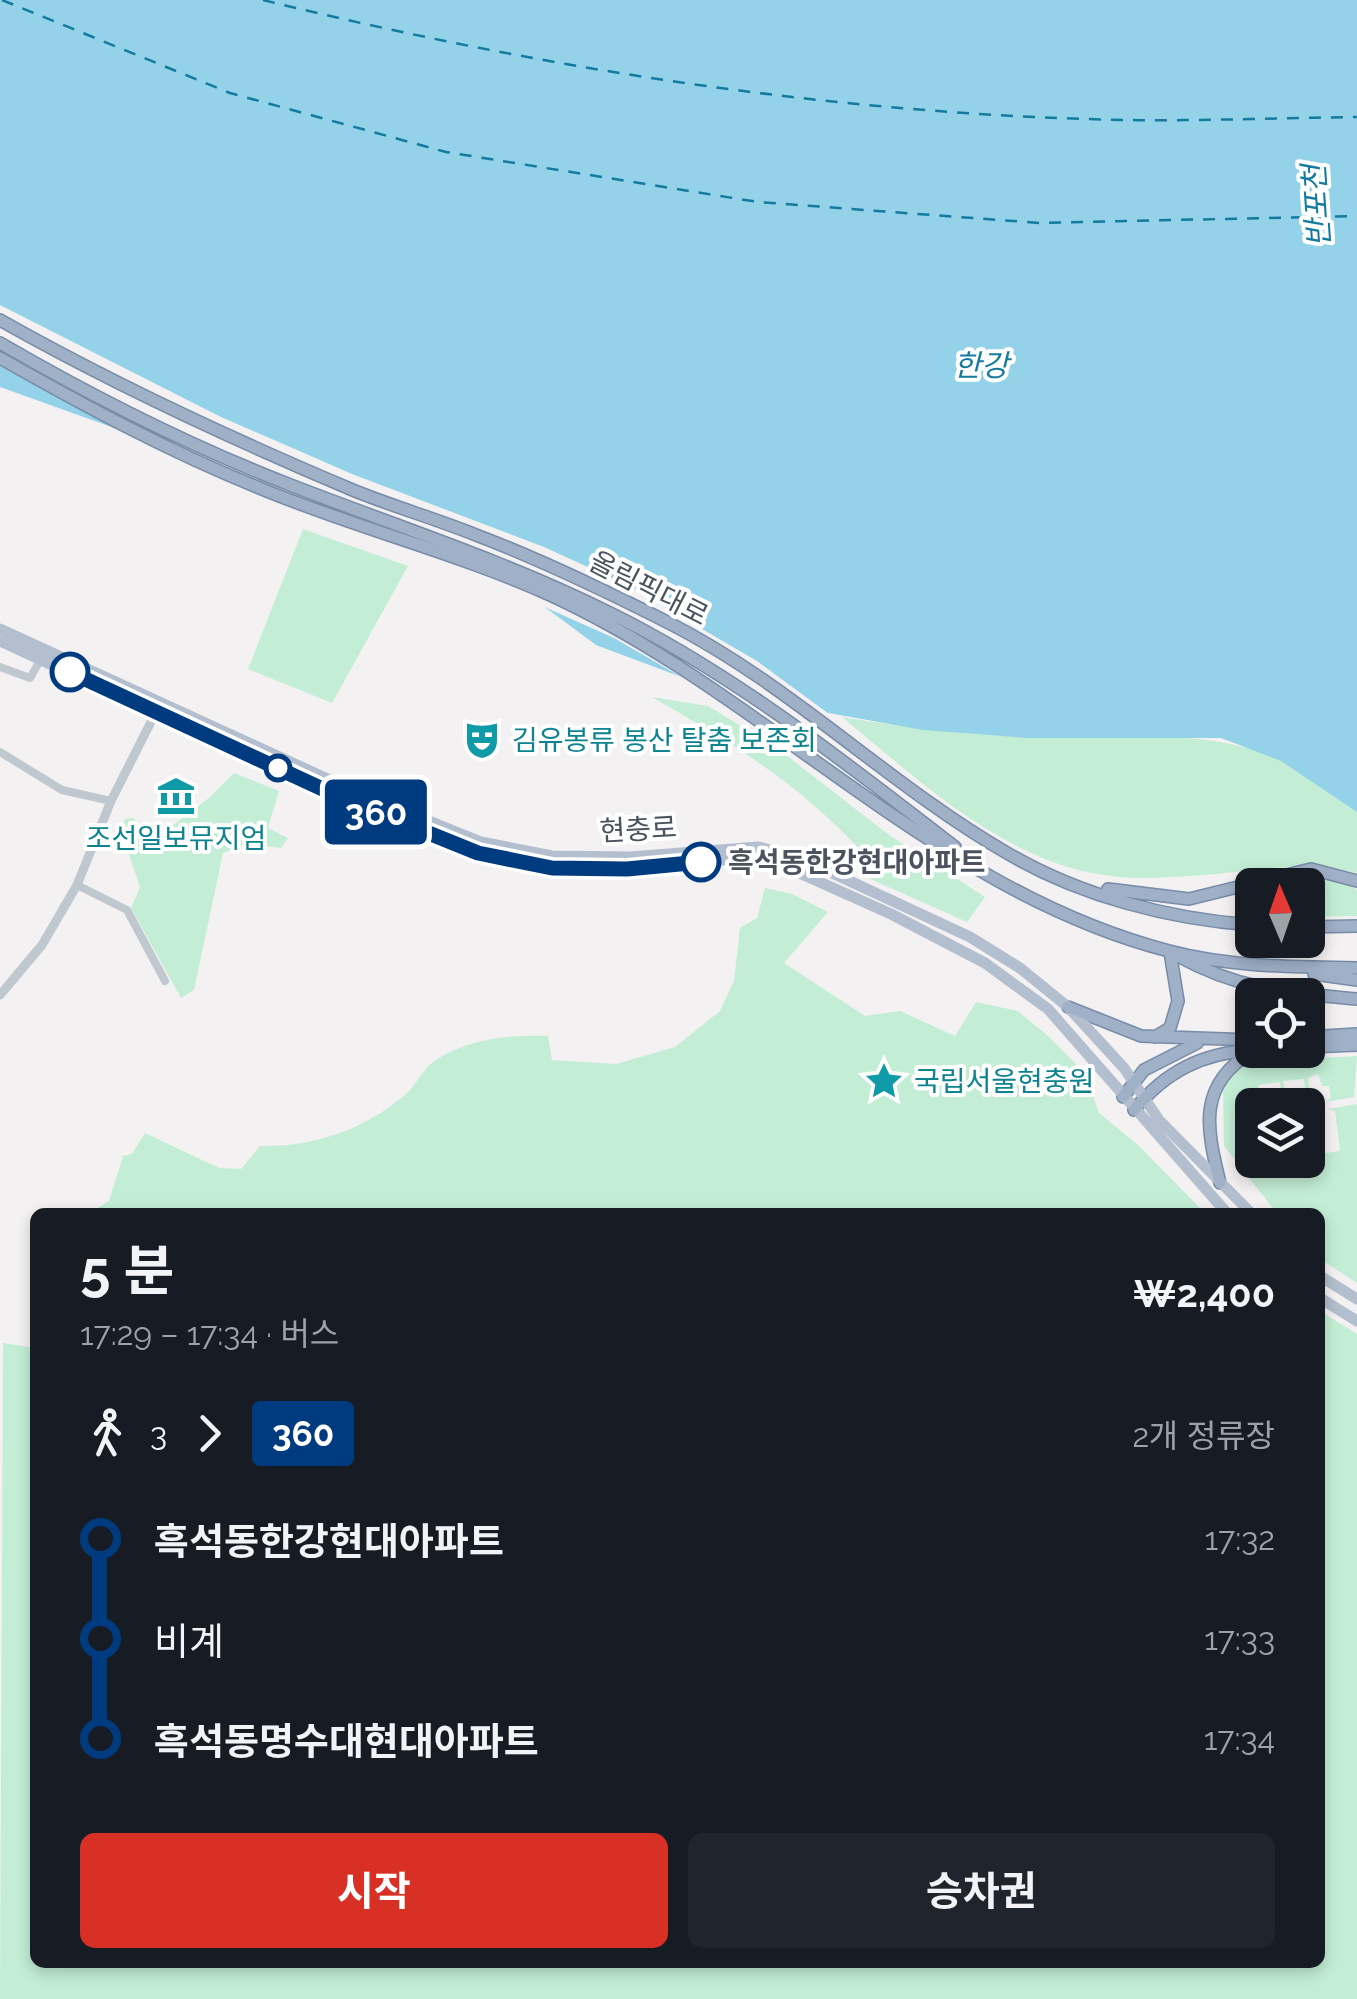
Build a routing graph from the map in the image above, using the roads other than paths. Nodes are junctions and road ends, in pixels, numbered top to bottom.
1 (0, 320) edge
2 (0, 342) edge
3 (0, 358) edge
4 (0, 629) edge
5 (0, 641) edge
6 (41, 658) junction
7 (0, 667) edge
8 (156, 712) junction
9 (0, 752) edge
10 (111, 801) junction
11 (992, 875) junction
12 (1064, 881) junction
13 (1357, 881) edge
14 (77, 885) junction
15 (1235, 924) edge
16 (1357, 926) edge
17 (1325, 927) edge
18 (1170, 952) junction
19 (1266, 966) junction
20 (1357, 968) edge
21 (1357, 980) edge
22 (166, 981) dead end
23 (0, 995) edge
24 (1357, 999) edge
25 (1068, 1007) junction
26 (1357, 1034) edge
27 (1325, 1036) edge
28 (1155, 1037) junction
29 (1235, 1041) edge
30 (1202, 1042) junction
31 (1357, 1044) edge
32 (1325, 1046) edge
33 (1235, 1051) edge
34 (1235, 1062) edge
35 (1134, 1081) junction
36 (1123, 1096) junction
37 (1144, 1098) junction
38 (1134, 1110) junction
39 (1220, 1184) junction
40 (1222, 1208) edge
41 (1246, 1208) edge
42 (1325, 1279) edge
43 (1357, 1299) edge
44 (1325, 1301) edge
45 (1357, 1322) edge

1 - 12 highway, 올림픽대로
2 - 11 highway, 올림픽대로
3 - 11 highway, 올림픽대로
4 - 25 main road, 현충로
5 - 6 main road, 현충로
6 - 7 street
6 - 8 main road, 현충로
8 - 10 street
8 - 36 main road, 현충로
9 - 10 street
10 - 14 street
11 - 18 highway, 올림픽대로
12 - 13 highway
12 - 15 highway, 올림픽대로
14 - 22 street
14 - 23 street
16 - 17 highway
18 - 19 highway, 올림픽대로
18 - 24 highway
18 - 28 highway
19 - 20 highway, 올림픽대로
19 - 21 highway, 올림픽대로
25 - 28 highway
25 - 35 main road, 현충로
26 - 27 highway
28 - 30 highway
29 - 30 highway
30 - 35 highway
31 - 32 highway
33 - 37 highway
34 - 39 highway
35 - 36 highway
35 - 37 main road, 현충로
36 - 38 main road, 현충로
37 - 38 highway
37 - 39 main road, 현충로
38 - 40 main road, 현충로
39 - 41 main road, 현충로
42 - 43 main road
44 - 45 main road

